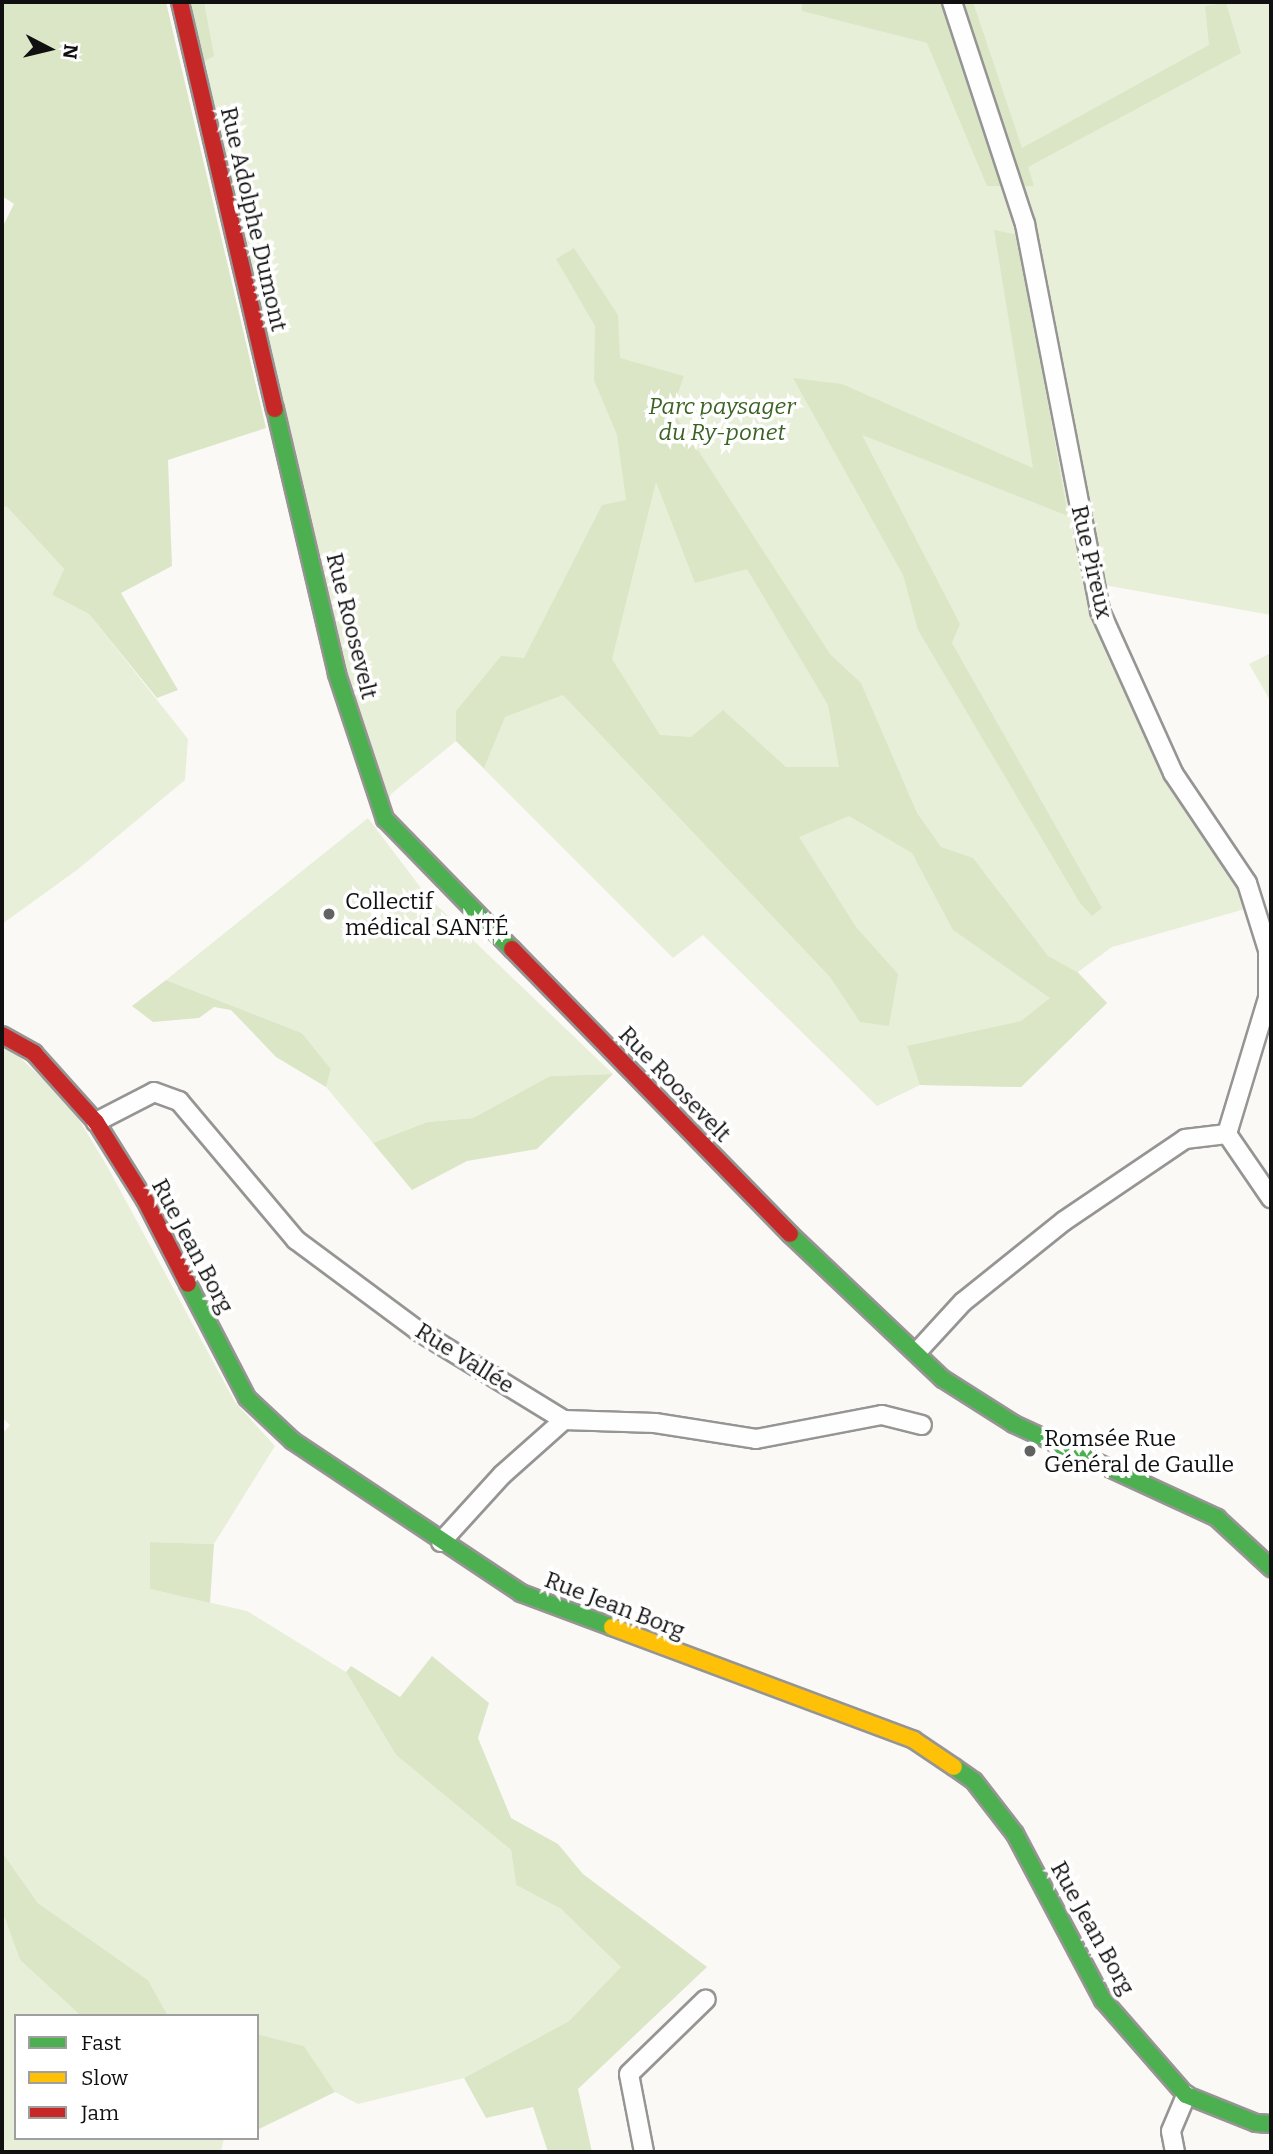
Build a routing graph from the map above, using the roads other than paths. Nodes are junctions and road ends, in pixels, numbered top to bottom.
1 (180, 2) edge
2 (952, 2) edge
3 (283, 447) joint
4 (2, 1035) edge
5 (96, 1122) junction
6 (1227, 1134) junction
7 (1271, 1198) edge
8 (917, 1352) junction
9 (564, 1420) junction
10 (922, 1425) dead end
11 (442, 1542) junction
12 (1271, 1568) edge
13 (706, 1999) dead end
14 (1186, 2095) junction
15 (1271, 2124) edge
16 (643, 2152) edge
17 (1175, 2152) edge

1 - 3 main road, Rue Adolphe Dumont
2 - 6 street, Rue Pireux
3 - 8 main road, Rue Roosevelt
4 - 5 main road, Rue Jean Borg
5 - 9 street, Rue Vallée
5 - 11 main road, Rue Jean Borg
6 - 7 street
6 - 8 street
8 - 12 main road, Rue Roosevelt
9 - 10 street, Rue Vallée
9 - 11 street
11 - 14 main road, Rue Jean Borg
13 - 16 street
14 - 15 main road, Rue Jean Borg
14 - 17 street

